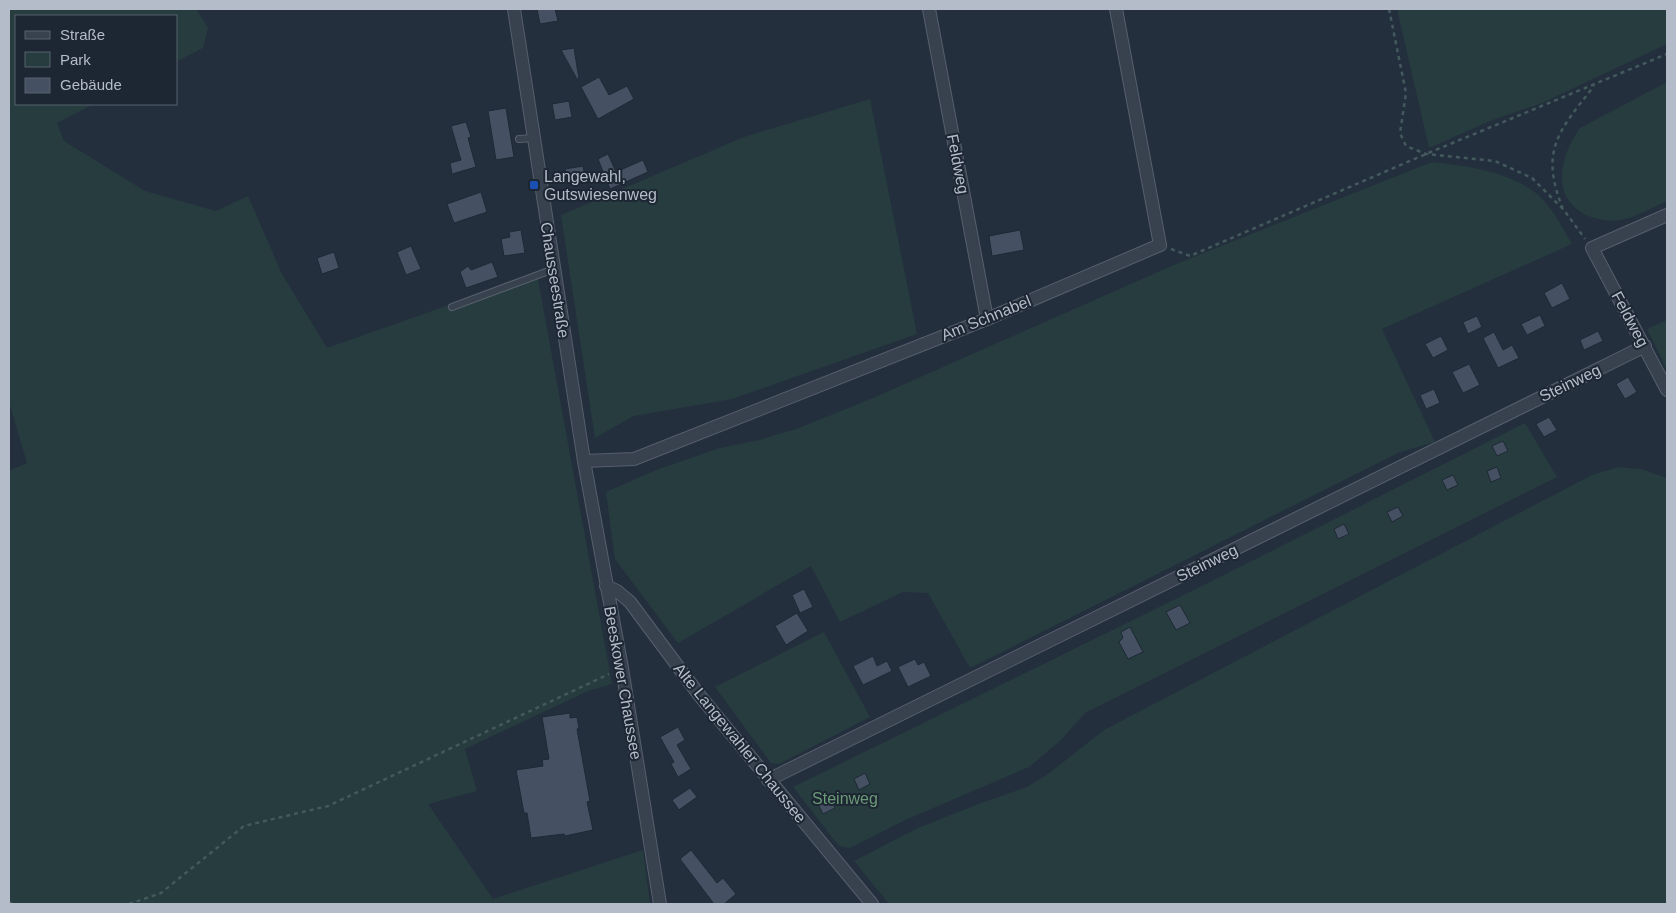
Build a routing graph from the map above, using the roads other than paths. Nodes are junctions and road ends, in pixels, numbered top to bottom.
1 (514, 9) edge
2 (929, 9) edge
3 (1116, 9) edge
4 (534, 138) junction
5 (519, 139) dead end
6 (1667, 215) edge
7 (554, 270) junction
8 (452, 306) dead end
9 (987, 319) junction
10 (1645, 346) junction
11 (1667, 390) edge
12 (584, 462) junction
13 (606, 586) junction
14 (768, 780) junction
15 (660, 904) edge
16 (872, 904) edge

1 - 4 street, Chausseestraße
2 - 9 street, Feldweg
3 - 9 street, Am Schnabel
4 - 5 lane
4 - 7 street, Chausseestraße
6 - 10 street, Feldweg
7 - 8 lane
7 - 12 street, Chausseestraße
9 - 12 street, Am Schnabel
10 - 11 street, Feldweg
10 - 14 street, Steinweg
12 - 13 street, Beeskower Chaussee
13 - 14 street, Alte Langewahler Chaussee
13 - 15 street, Beeskower Chaussee
14 - 16 street, Alte Langewahler Chaussee

